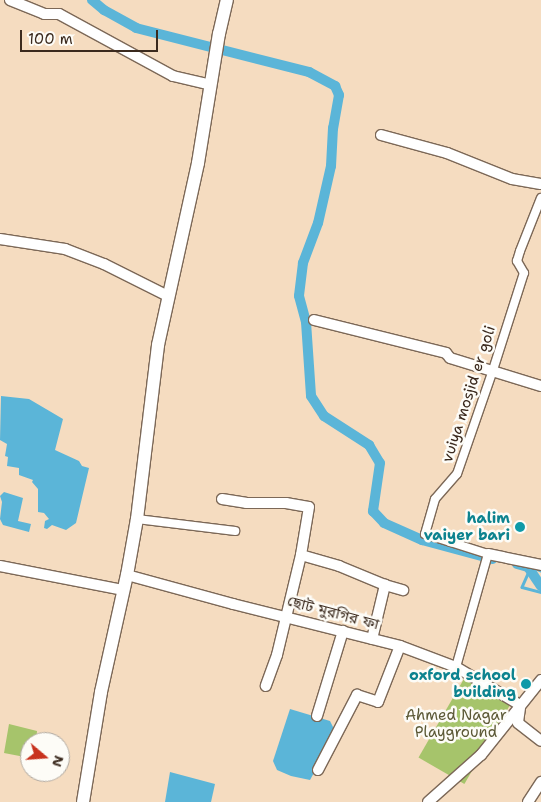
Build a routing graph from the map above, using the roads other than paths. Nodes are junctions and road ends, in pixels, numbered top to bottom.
1 (10, 0) edge
2 (227, 0) edge
3 (212, 79) junction
4 (381, 135) dead end
5 (541, 184) edge
6 (541, 198) edge
7 (0, 239) edge
8 (168, 296) junction
9 (314, 320) dead end
10 (492, 373) junction
11 (541, 386) edge
12 (222, 499) dead end
13 (137, 519) junction
14 (235, 531) dead end
15 (488, 554) junction
16 (301, 555) junction
17 (541, 565) edge
18 (0, 566) edge
19 (128, 575) junction
20 (385, 585) junction
21 (124, 590) junction
22 (403, 590) dead end
23 (285, 616) junction
24 (343, 631) junction
25 (372, 639) junction
26 (400, 646) junction
27 (456, 667) junction
28 (541, 680) edge
29 (266, 686) dead end
30 (520, 705) junction
31 (317, 716) dead end
32 (541, 741) edge
33 (318, 770) dead end
34 (541, 782) edge
35 (83, 802) edge
36 (428, 802) edge
37 (528, 802) edge

1 - 3 street
2 - 3 street
3 - 8 street
4 - 5 street
6 - 10 street, vuiya mosjid er goli
7 - 8 street
8 - 13 street
9 - 10 street
10 - 11 street
10 - 15 street, vuiya mosjid er goli
12 - 16 street
13 - 14 street
13 - 19 street
15 - 17 street
15 - 27 street
16 - 20 street
16 - 23 street
18 - 21 street
19 - 21 street
19 - 23 street, ছোট মুরগির ফা
20 - 22 street
20 - 25 street
21 - 35 street
23 - 24 street, ছোট মুরগির ফা
23 - 29 street
24 - 25 street, ছোট মুরগির ফা
24 - 31 street
25 - 26 street, ছোট মুরগির ফা
26 - 27 street, ছোট মুরগির ফা
26 - 33 street
27 - 30 street, ছোট মুরগির ফা
28 - 30 street
30 - 32 street
30 - 36 street
34 - 37 street

